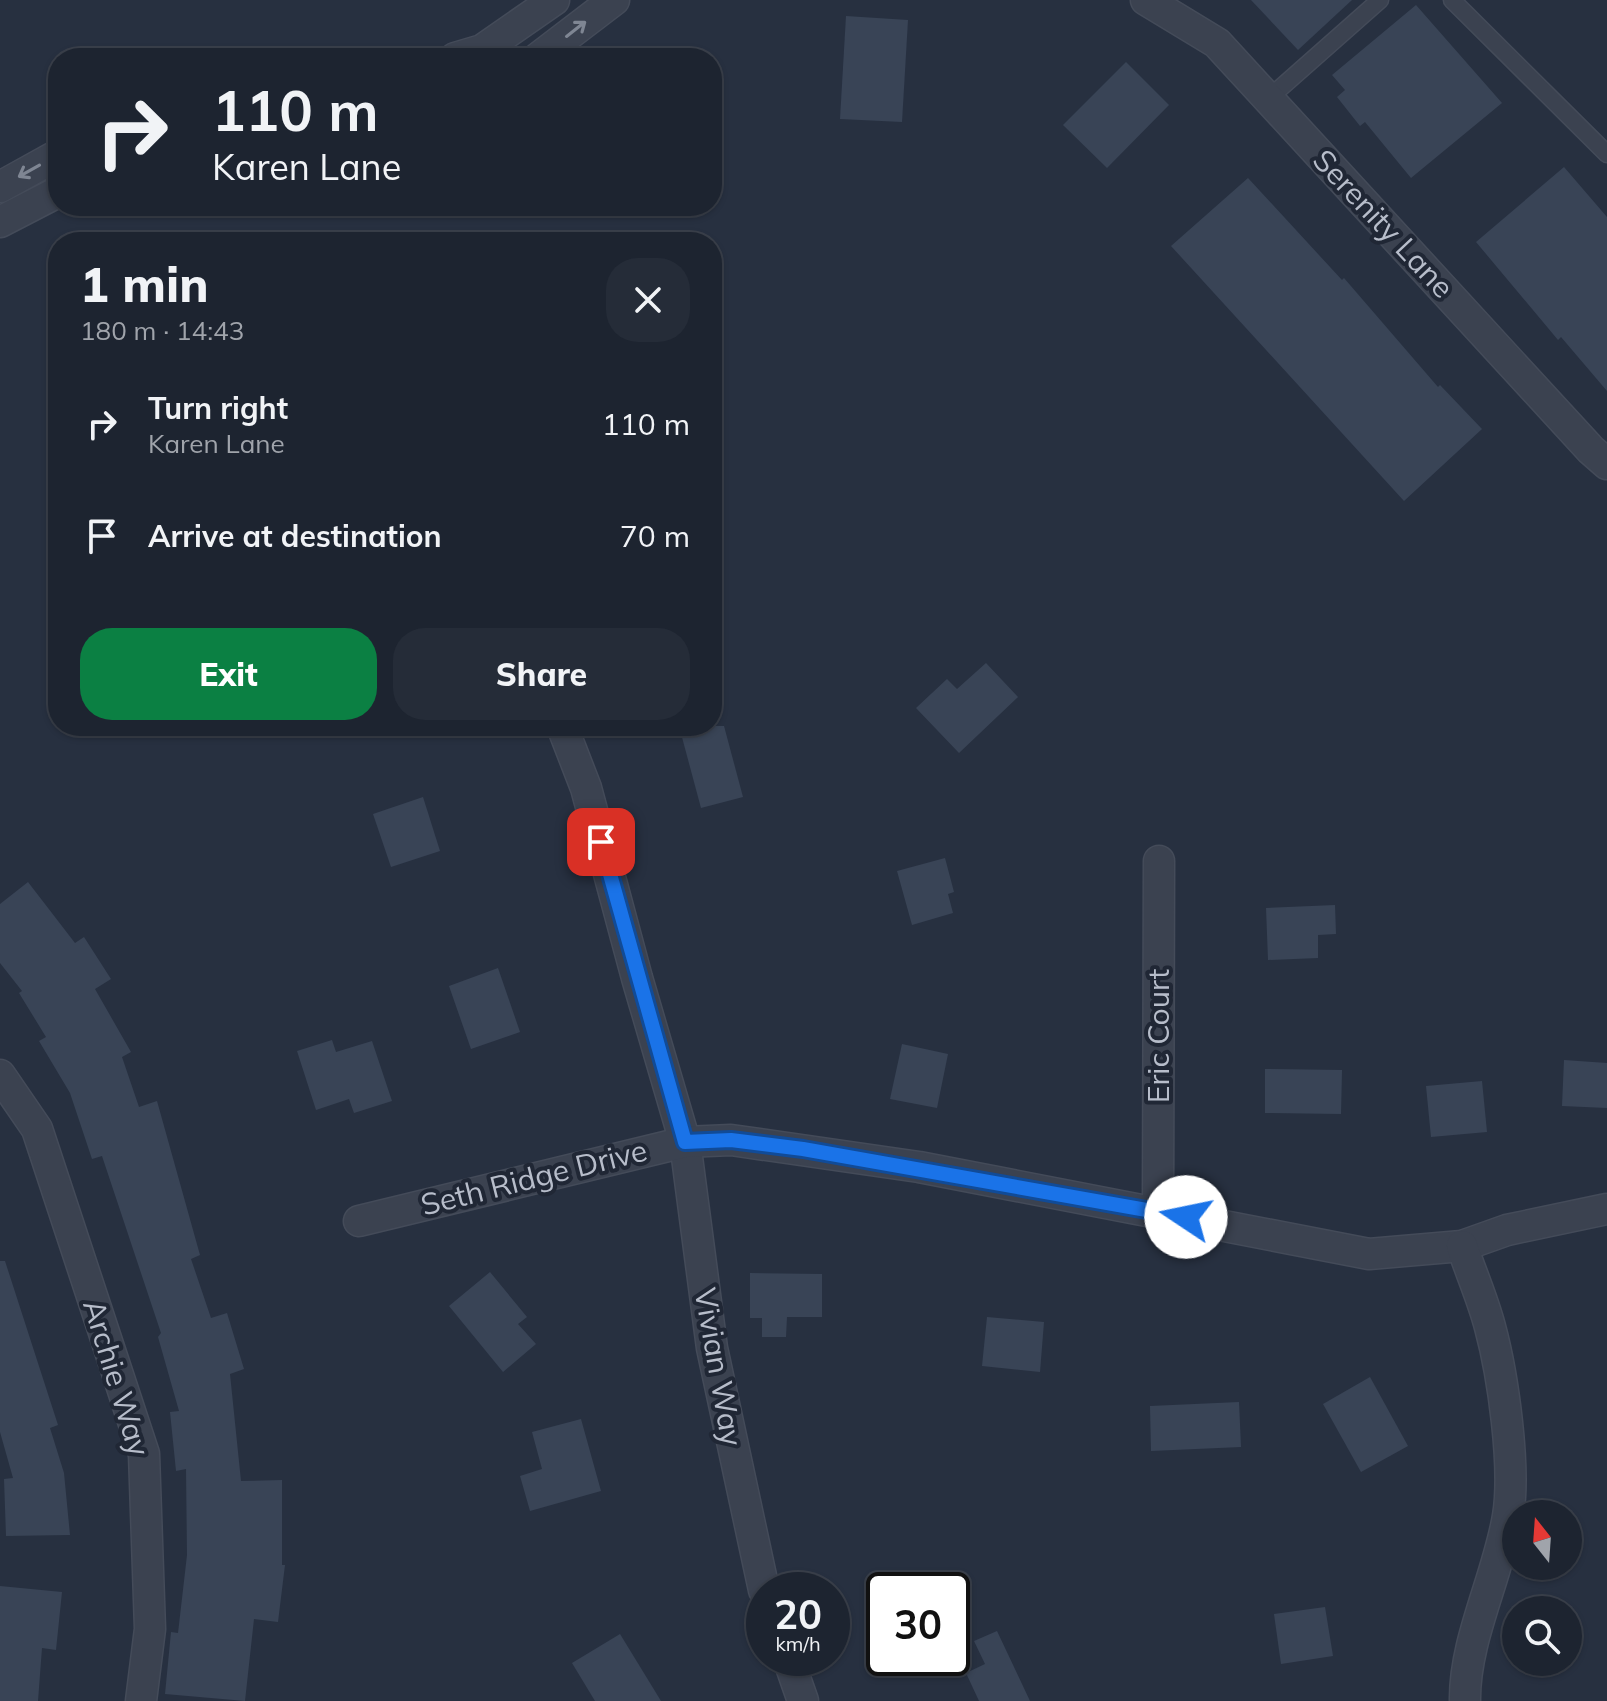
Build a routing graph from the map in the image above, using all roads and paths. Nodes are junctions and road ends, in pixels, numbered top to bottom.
1 (554, 0) edge
2 (614, 0) edge
3 (1146, 0) edge
4 (1380, 0) edge
5 (1452, 0) edge
6 (485, 48) edge
7 (551, 48) edge
8 (1268, 99) junction
9 (1607, 154) edge
10 (48, 161) edge
11 (0, 187) edge
12 (48, 197) edge
13 (0, 222) edge
14 (1607, 464) edge
15 (566, 736) edge
16 (1159, 861) dead end
17 (0, 1075) edge
18 (685, 1142) junction
19 (1607, 1209) edge
20 (1158, 1212) junction
21 (359, 1221) dead end
22 (1462, 1246) junction
23 (760, 1572) edge
24 (794, 1676) edge
25 (141, 1701) edge
26 (803, 1701) edge
27 (1465, 1701) edge

1 - 6 street
7 -> 2 street
3 - 8 street, Serenity Lane
4 - 8 lane
5 - 9 lane
8 - 14 street, Serenity Lane
10 -> 11 street
12 - 13 street
15 - 18 street, Vivian Way
16 - 20 street, Eric Court
17 - 25 street, Archie Way
18 - 20 street, Seth Ridge Drive
18 - 21 street, Seth Ridge Drive
18 - 23 street, Vivian Way
19 - 22 street, Seth Ridge Drive
20 - 22 street, Seth Ridge Drive
22 - 27 street
24 - 26 street

